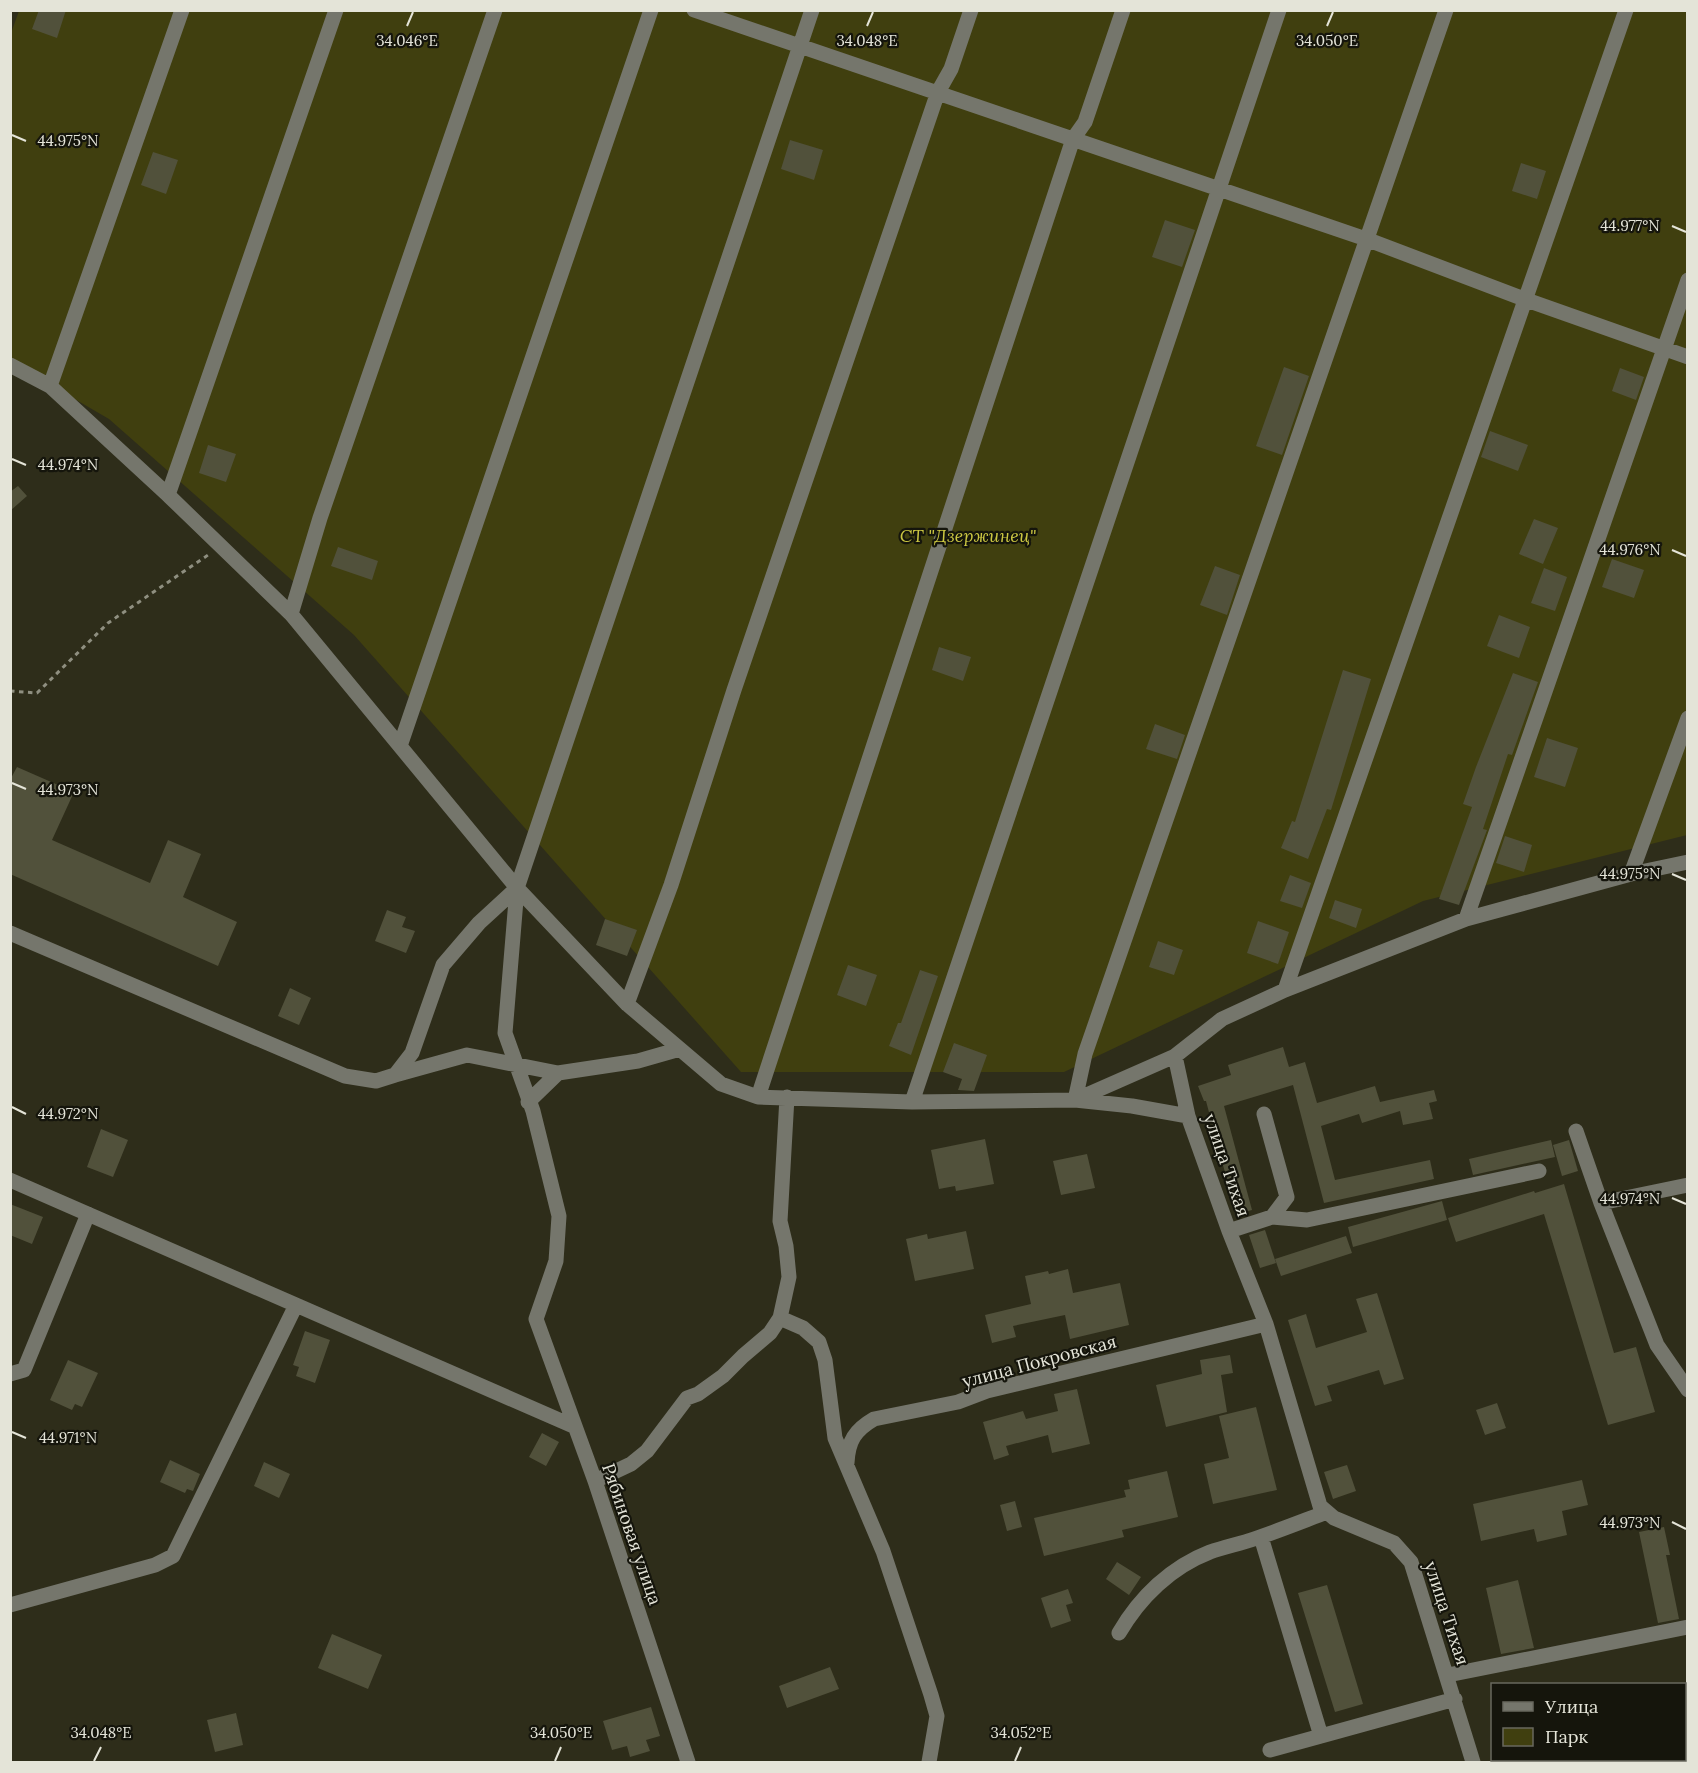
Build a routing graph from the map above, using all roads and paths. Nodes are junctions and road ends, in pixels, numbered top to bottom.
1 (182, 10) edge
2 (336, 10) edge
3 (495, 10) edge
4 (651, 10) edge
5 (694, 10) edge
6 (812, 10) edge
7 (971, 10) edge
8 (1123, 10) edge
9 (1279, 10) edge
10 (1446, 10) edge
11 (1626, 10) edge
12 (800, 46) junction
13 (938, 92) junction
14 (1073, 139) junction
15 (1219, 188) junction
16 (1366, 239) junction
17 (1688, 280) edge
18 (1524, 299) junction
19 (1663, 350) junction
20 (1688, 357) edge
21 (10, 365) edge
22 (50, 386) junction
23 (168, 495) junction
24 (221, 546) junction
25 (291, 614) junction
26 (10, 691) edge
27 (1688, 718) edge
28 (400, 747) junction
29 (1688, 862) edge
30 (1631, 874) junction
31 (517, 888) junction
32 (1466, 919) junction
33 (10, 933) edge
34 (1286, 990) junction
35 (627, 1004) junction
36 (680, 1049) junction
37 (1176, 1056) junction
38 (515, 1063) junction
39 (558, 1073) junction
40 (395, 1075) junction
41 (758, 1097) junction
42 (787, 1097) junction
43 (1075, 1100) junction
44 (528, 1102) junction
45 (912, 1102) junction
46 (1264, 1114) dead end
47 (1188, 1116) junction
48 (1576, 1131) dead end
49 (1539, 1171) dead end
50 (10, 1180) edge
51 (1688, 1185) edge
52 (1601, 1203) junction
53 (88, 1214) junction
54 (1272, 1217) junction
55 (1229, 1231) junction
56 (296, 1305) junction
57 (780, 1318) junction
58 (1266, 1324) junction
59 (10, 1374) edge
60 (1688, 1390) edge
61 (573, 1426) junction
62 (847, 1463) junction
63 (595, 1481) junction
64 (1327, 1512) junction
65 (1261, 1537) junction
66 (10, 1605) edge
67 (1688, 1627) edge
68 (1119, 1633) dead end
69 (1448, 1675) junction
70 (1455, 1700) junction
71 (1321, 1736) junction
72 (1270, 1750) dead end
73 (688, 1762) edge
74 (929, 1762) edge
75 (1473, 1762) edge

1 - 22 street
2 - 23 street
3 - 25 street
4 - 28 street
5 - 12 street
6 - 12 street
7 - 13 street
8 - 14 street
9 - 15 street
10 - 16 street
11 - 18 street
12 - 13 street
12 - 31 street
13 - 14 street
13 - 35 street
14 - 15 street
14 - 41 street
15 - 16 street
15 - 45 street
16 - 18 street
16 - 43 street
17 - 19 street
18 - 19 street
18 - 34 street
19 - 20 street
19 - 32 street
21 - 22 street
22 - 23 street
23 - 24 street
24 - 25 street
24 - 26 path
25 - 28 street
27 - 30 street
28 - 31 street
29 - 30 street
30 - 32 street
31 - 35 street
31 - 38 street
31 - 40 street
32 - 34 street
33 - 40 street
34 - 37 street
35 - 36 street
36 - 39 street
36 - 41 street
37 - 43 street
37 - 47 street, улица Тихая
38 - 39 street
38 - 40 street
38 - 44 street
39 - 44 street
41 - 42 street
42 - 45 street
42 - 57 street
43 - 45 street
43 - 47 street
44 - 61 street, Рябиновая улица
46 - 54 street
47 - 55 street, улица Тихая
48 - 52 street
49 - 54 street
50 - 53 street
51 - 52 street
52 - 60 street
53 - 56 street
53 - 59 street
54 - 55 street
55 - 58 street, улица Тихая
56 - 61 street
56 - 66 street
57 - 62 street
57 - 63 street
58 - 62 street, улица Покровская
58 - 64 street, улица Тихая
61 - 63 street, Рябиновая улица
62 - 74 street
63 - 73 street, Рябиновая улица
64 - 65 street
64 - 69 street, улица Тихая
65 - 68 street
65 - 71 street
67 - 69 street
69 - 70 street, улица Тихая
70 - 71 street
70 - 75 street, улица Тихая
71 - 72 street

